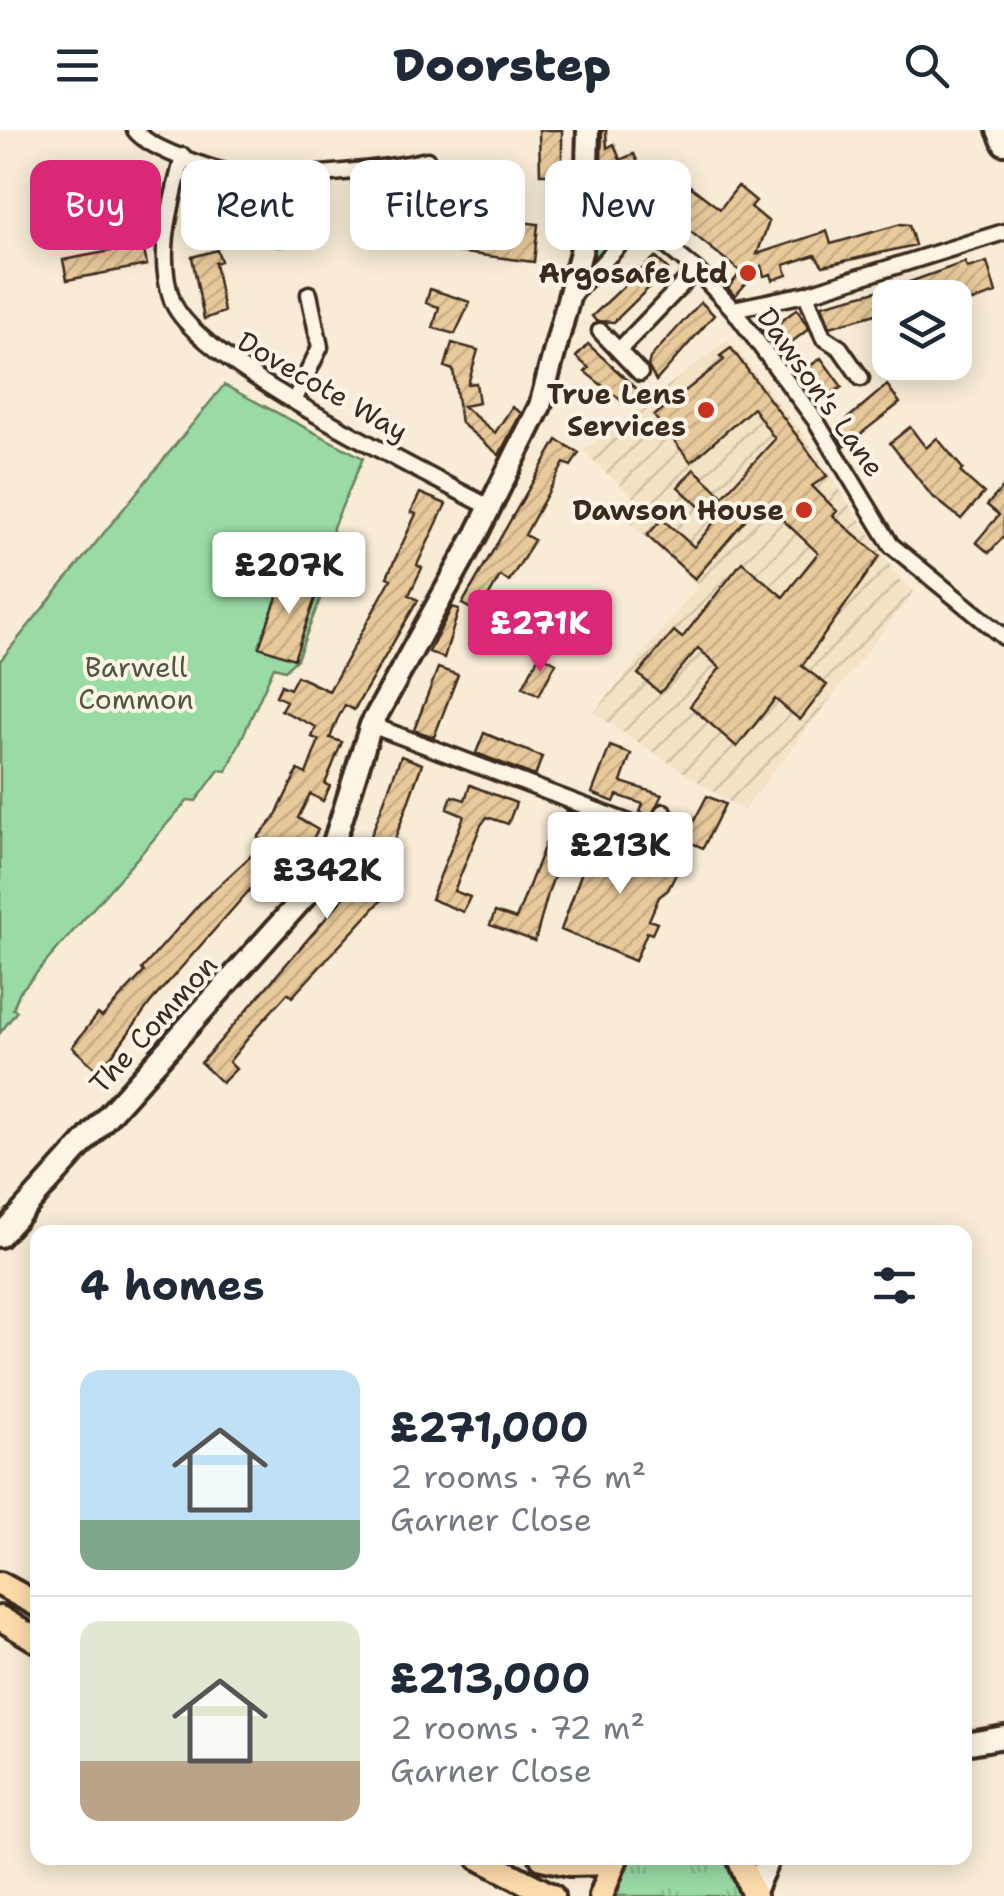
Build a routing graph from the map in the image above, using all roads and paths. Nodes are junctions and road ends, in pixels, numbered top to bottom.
1 (135, 130) edge
2 (588, 130) edge
3 (998, 130) edge
4 (1004, 144) edge
5 (183, 156) junction
6 (588, 160) edge
7 (350, 167) edge
8 (1004, 232) edge
9 (581, 250) edge
10 (615, 250) edge
11 (673, 250) edge
12 (696, 270) junction
13 (309, 294) dead end
14 (573, 294) junction
15 (806, 294) junction
16 (733, 310) junction
17 (600, 332) dead end
18 (619, 350) junction
19 (640, 372) dead end
20 (861, 378) dead end
21 (295, 399) junction
22 (490, 506) junction
23 (1004, 637) edge
24 (370, 725) junction
25 (664, 812) dead end
26 (656, 833) junction
27 (648, 855) dead end
28 (0, 1236) edge
29 (0, 1584) edge
30 (30, 1601) edge
31 (0, 1618) edge
32 (30, 1636) edge
33 (1004, 1737) edge
34 (972, 1743) edge
35 (492, 1865) edge
36 (611, 1865) edge
37 (742, 1865) edge
38 (766, 1865) edge
39 (754, 1893) edge
40 (552, 1896) edge
41 (601, 1896) edge

1 - 5 street
2 - 6 street, The Common
3 - 4 street
5 - 7 street
5 - 21 street, Dovecote Way
8 - 15 street
9 - 14 street, The Common
10 - 14 street
11 - 12 street, Dawson's Lane
12 - 16 street, Dawson's Lane
12 - 18 street
13 - 21 street
14 - 22 street, The Common
15 - 16 street
15 - 20 street
16 - 23 street, Dawson's Lane
17 - 18 street
18 - 19 street
21 - 22 street, Dovecote Way
22 - 24 street, The Common
24 - 26 street
24 - 28 street, The Common
25 - 26 street
26 - 27 street
29 - 30 main road
31 - 32 main road
33 - 34 street
35 - 40 main road
36 - 41 main road
37 - 39 main road
38 - 39 street

